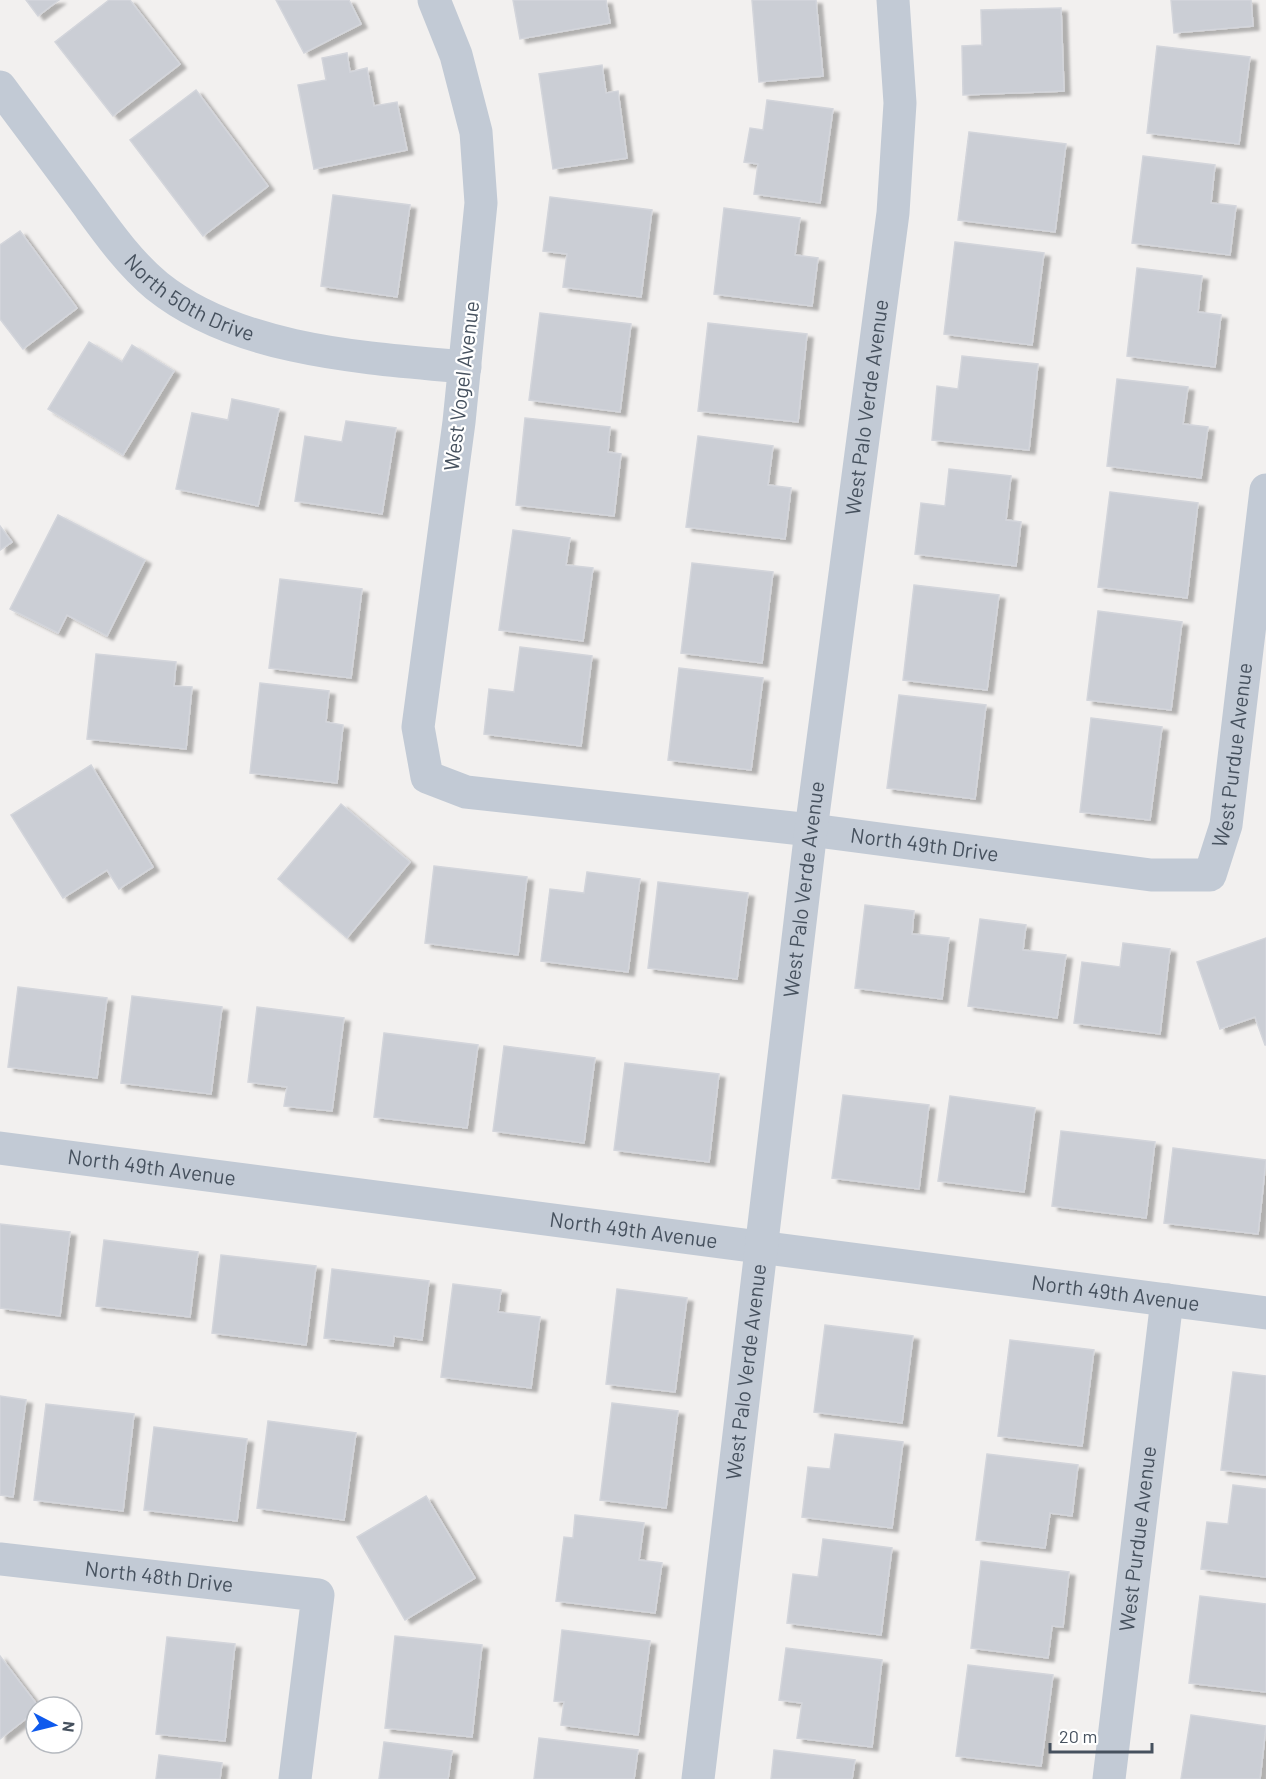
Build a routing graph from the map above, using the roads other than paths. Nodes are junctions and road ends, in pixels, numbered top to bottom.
1 (434, 0) edge
2 (893, 0) edge
3 (0, 87) edge
4 (465, 367) junction
5 (1266, 490) edge
6 (427, 777) joint
7 (810, 830) junction
8 (1210, 875) joint
9 (0, 1148) edge
10 (759, 1247) junction
11 (1167, 1300) junction
12 (1266, 1313) edge
13 (0, 1559) edge
14 (295, 1779) edge
15 (698, 1779) edge
16 (1109, 1779) edge

1 - 4 street, West Vogel Avenue
2 - 7 street, West Palo Verde Avenue
3 - 4 street, North 50th Drive
4 - 6 street, West Vogel Avenue
5 - 8 street, West Purdue Avenue
6 - 7 street, North 49th Drive
7 - 8 street, North 49th Drive
7 - 10 street, West Palo Verde Avenue
9 - 10 street, North 49th Avenue
10 - 11 street, North 49th Avenue
10 - 15 street, West Palo Verde Avenue
11 - 12 street, North 49th Avenue
11 - 16 street, West Purdue Avenue
13 - 14 street, North 48th Drive

